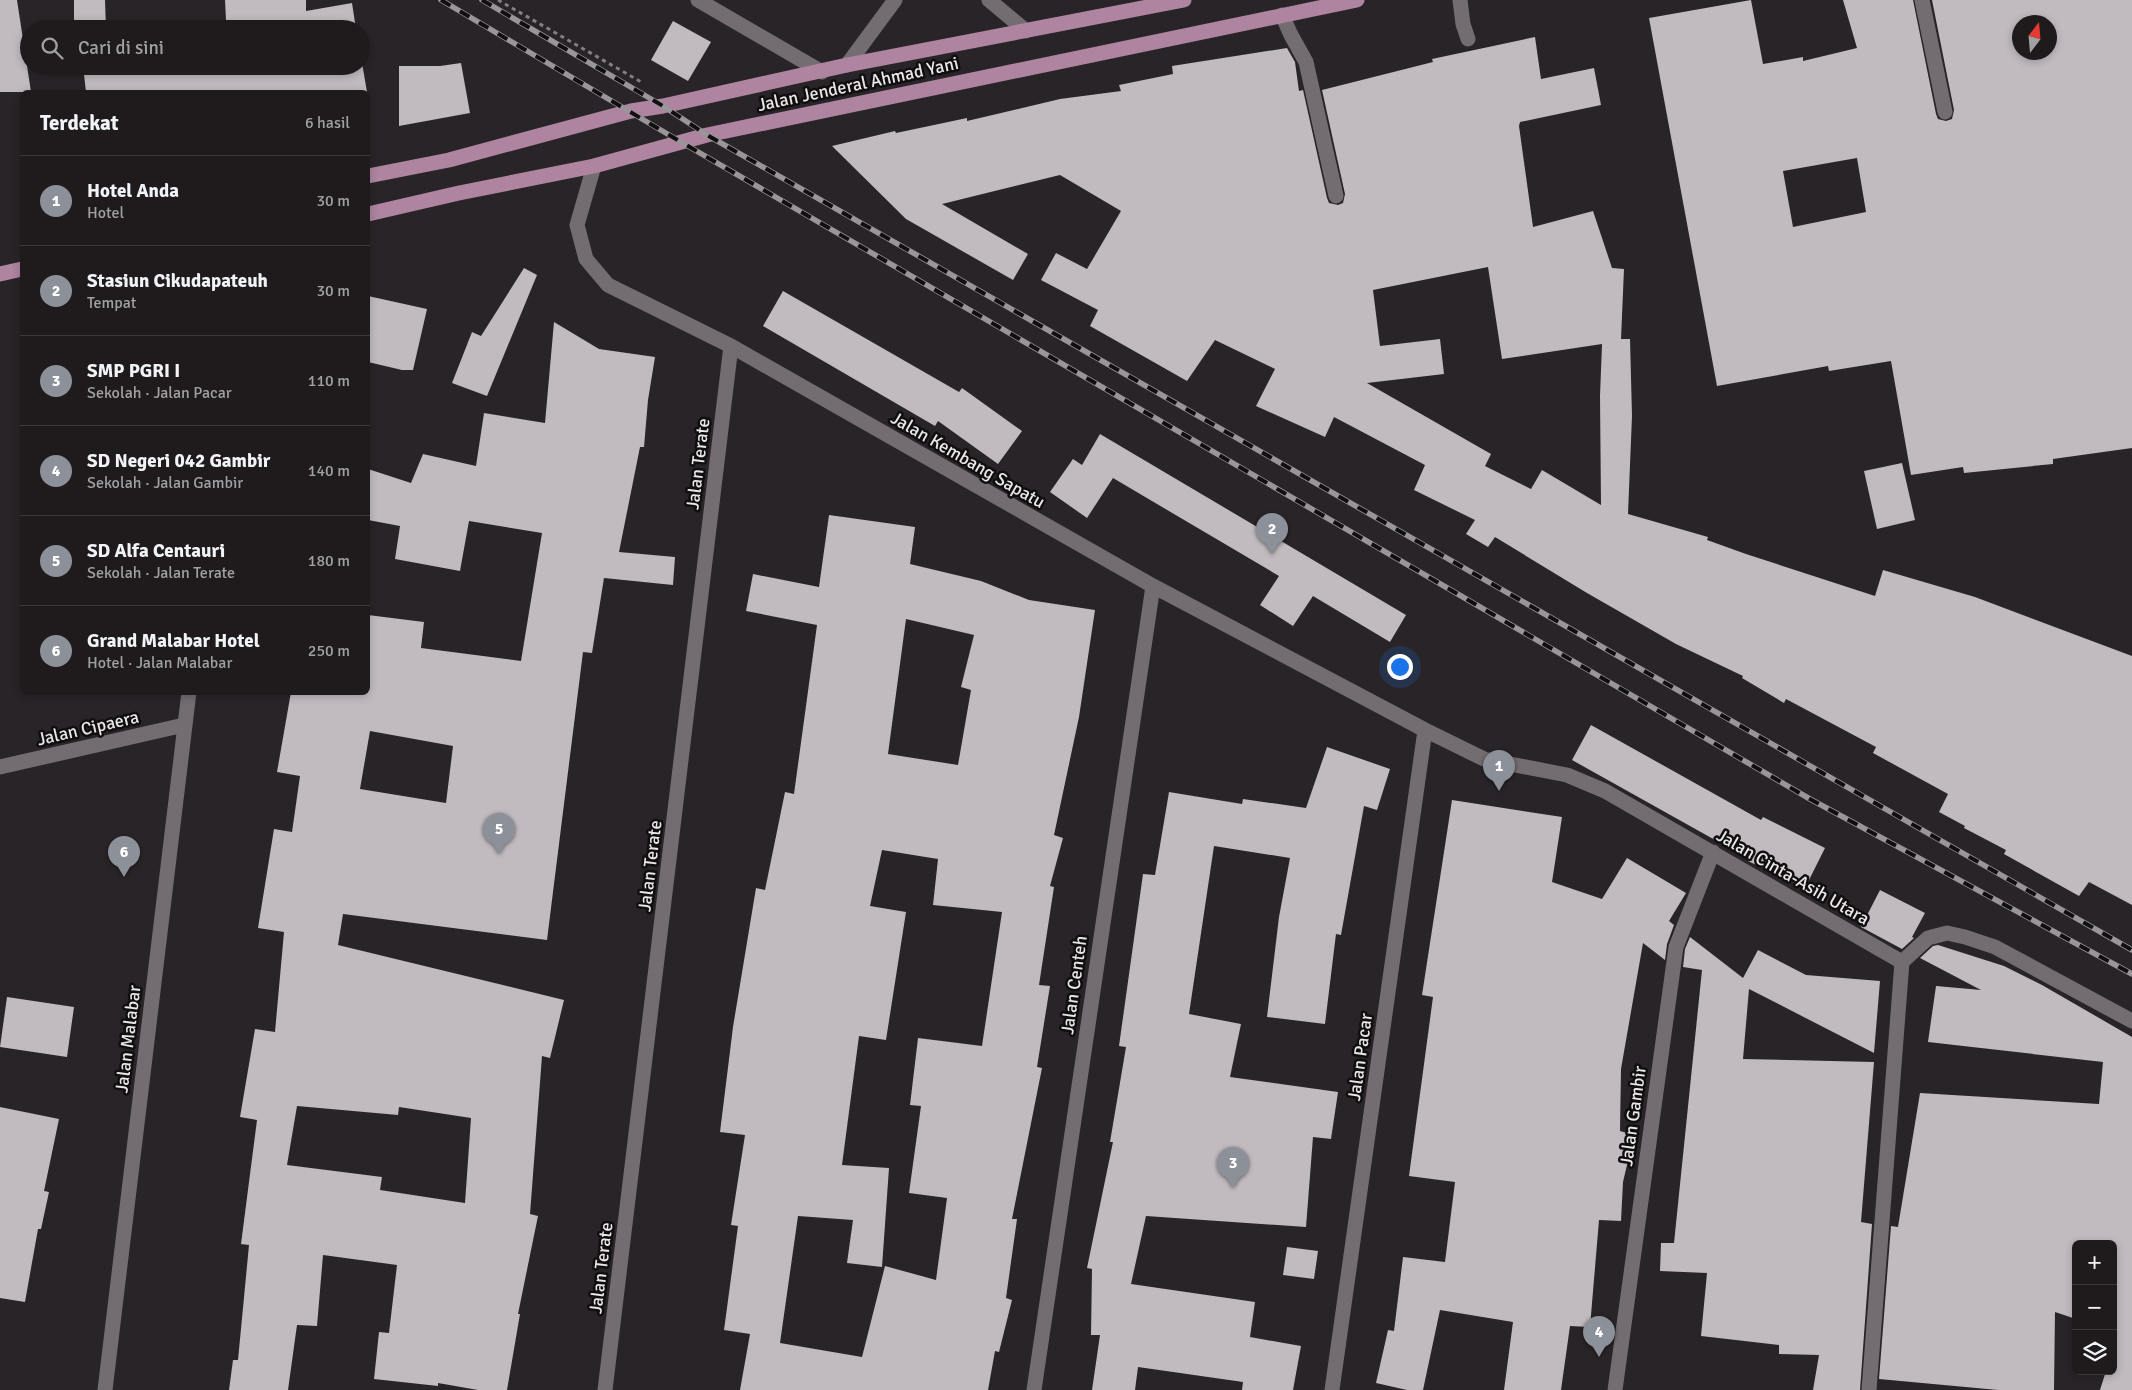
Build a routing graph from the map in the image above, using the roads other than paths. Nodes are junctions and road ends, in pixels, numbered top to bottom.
1 (698, 0) edge
2 (895, 0) edge
3 (989, 0) edge
4 (1184, 0) edge
5 (1357, 0) edge
6 (1460, 0) edge
7 (1922, 0) edge
8 (1282, 15) junction
9 (1026, 31) junction
10 (1468, 39) dead end
11 (847, 65) junction
12 (822, 72) junction
13 (1945, 112) dead end
14 (594, 166) junction
15 (370, 176) edge
16 (1336, 196) dead end
17 (370, 214) edge
18 (20, 269) edge
19 (0, 274) edge
20 (731, 346) junction
21 (1153, 586) junction
22 (189, 695) edge
23 (184, 725) junction
24 (1425, 730) junction
25 (0, 767) edge
26 (1713, 852) junction
27 (1902, 962) junction
28 (2132, 1021) edge
29 (105, 1390) edge
30 (605, 1390) edge
31 (1034, 1390) edge
32 (1332, 1390) edge
33 (1615, 1390) edge
34 (1869, 1390) edge

1 - 12 street
2 - 11 street
3 - 9 street
4 - 9 main road, Jalan Jenderal Ahmad Yani
5 - 8 main road, Jalan Jenderal Ahmad Yani
6 - 10 street
7 - 13 street
8 - 14 main road, Jalan Jenderal Ahmad Yani
8 - 16 street
9 - 11 main road, Jalan Jenderal Ahmad Yani
11 - 12 main road, Jalan Jenderal Ahmad Yani
12 - 15 main road, Jalan Jenderal Ahmad Yani
14 - 17 main road, Jalan Jenderal Ahmad Yani
14 - 20 street, Jalan Kembang Sapatu
18 - 19 main road
20 - 21 street, Jalan Kembang Sapatu
20 - 30 street, Jalan Terate
21 - 24 street, Jalan Kembang Sapatu
21 - 31 street, Jalan Centeh
22 - 23 street, Jalan Malabar
23 - 25 street, Jalan Cipaera
23 - 29 street, Jalan Malabar
24 - 26 street, Jalan Cinta-Asih Utara
24 - 32 street, Jalan Pacar
26 - 27 street, Jalan Cinta-Asih Utara
26 - 33 street, Jalan Gambir
27 - 28 street
27 - 34 street

